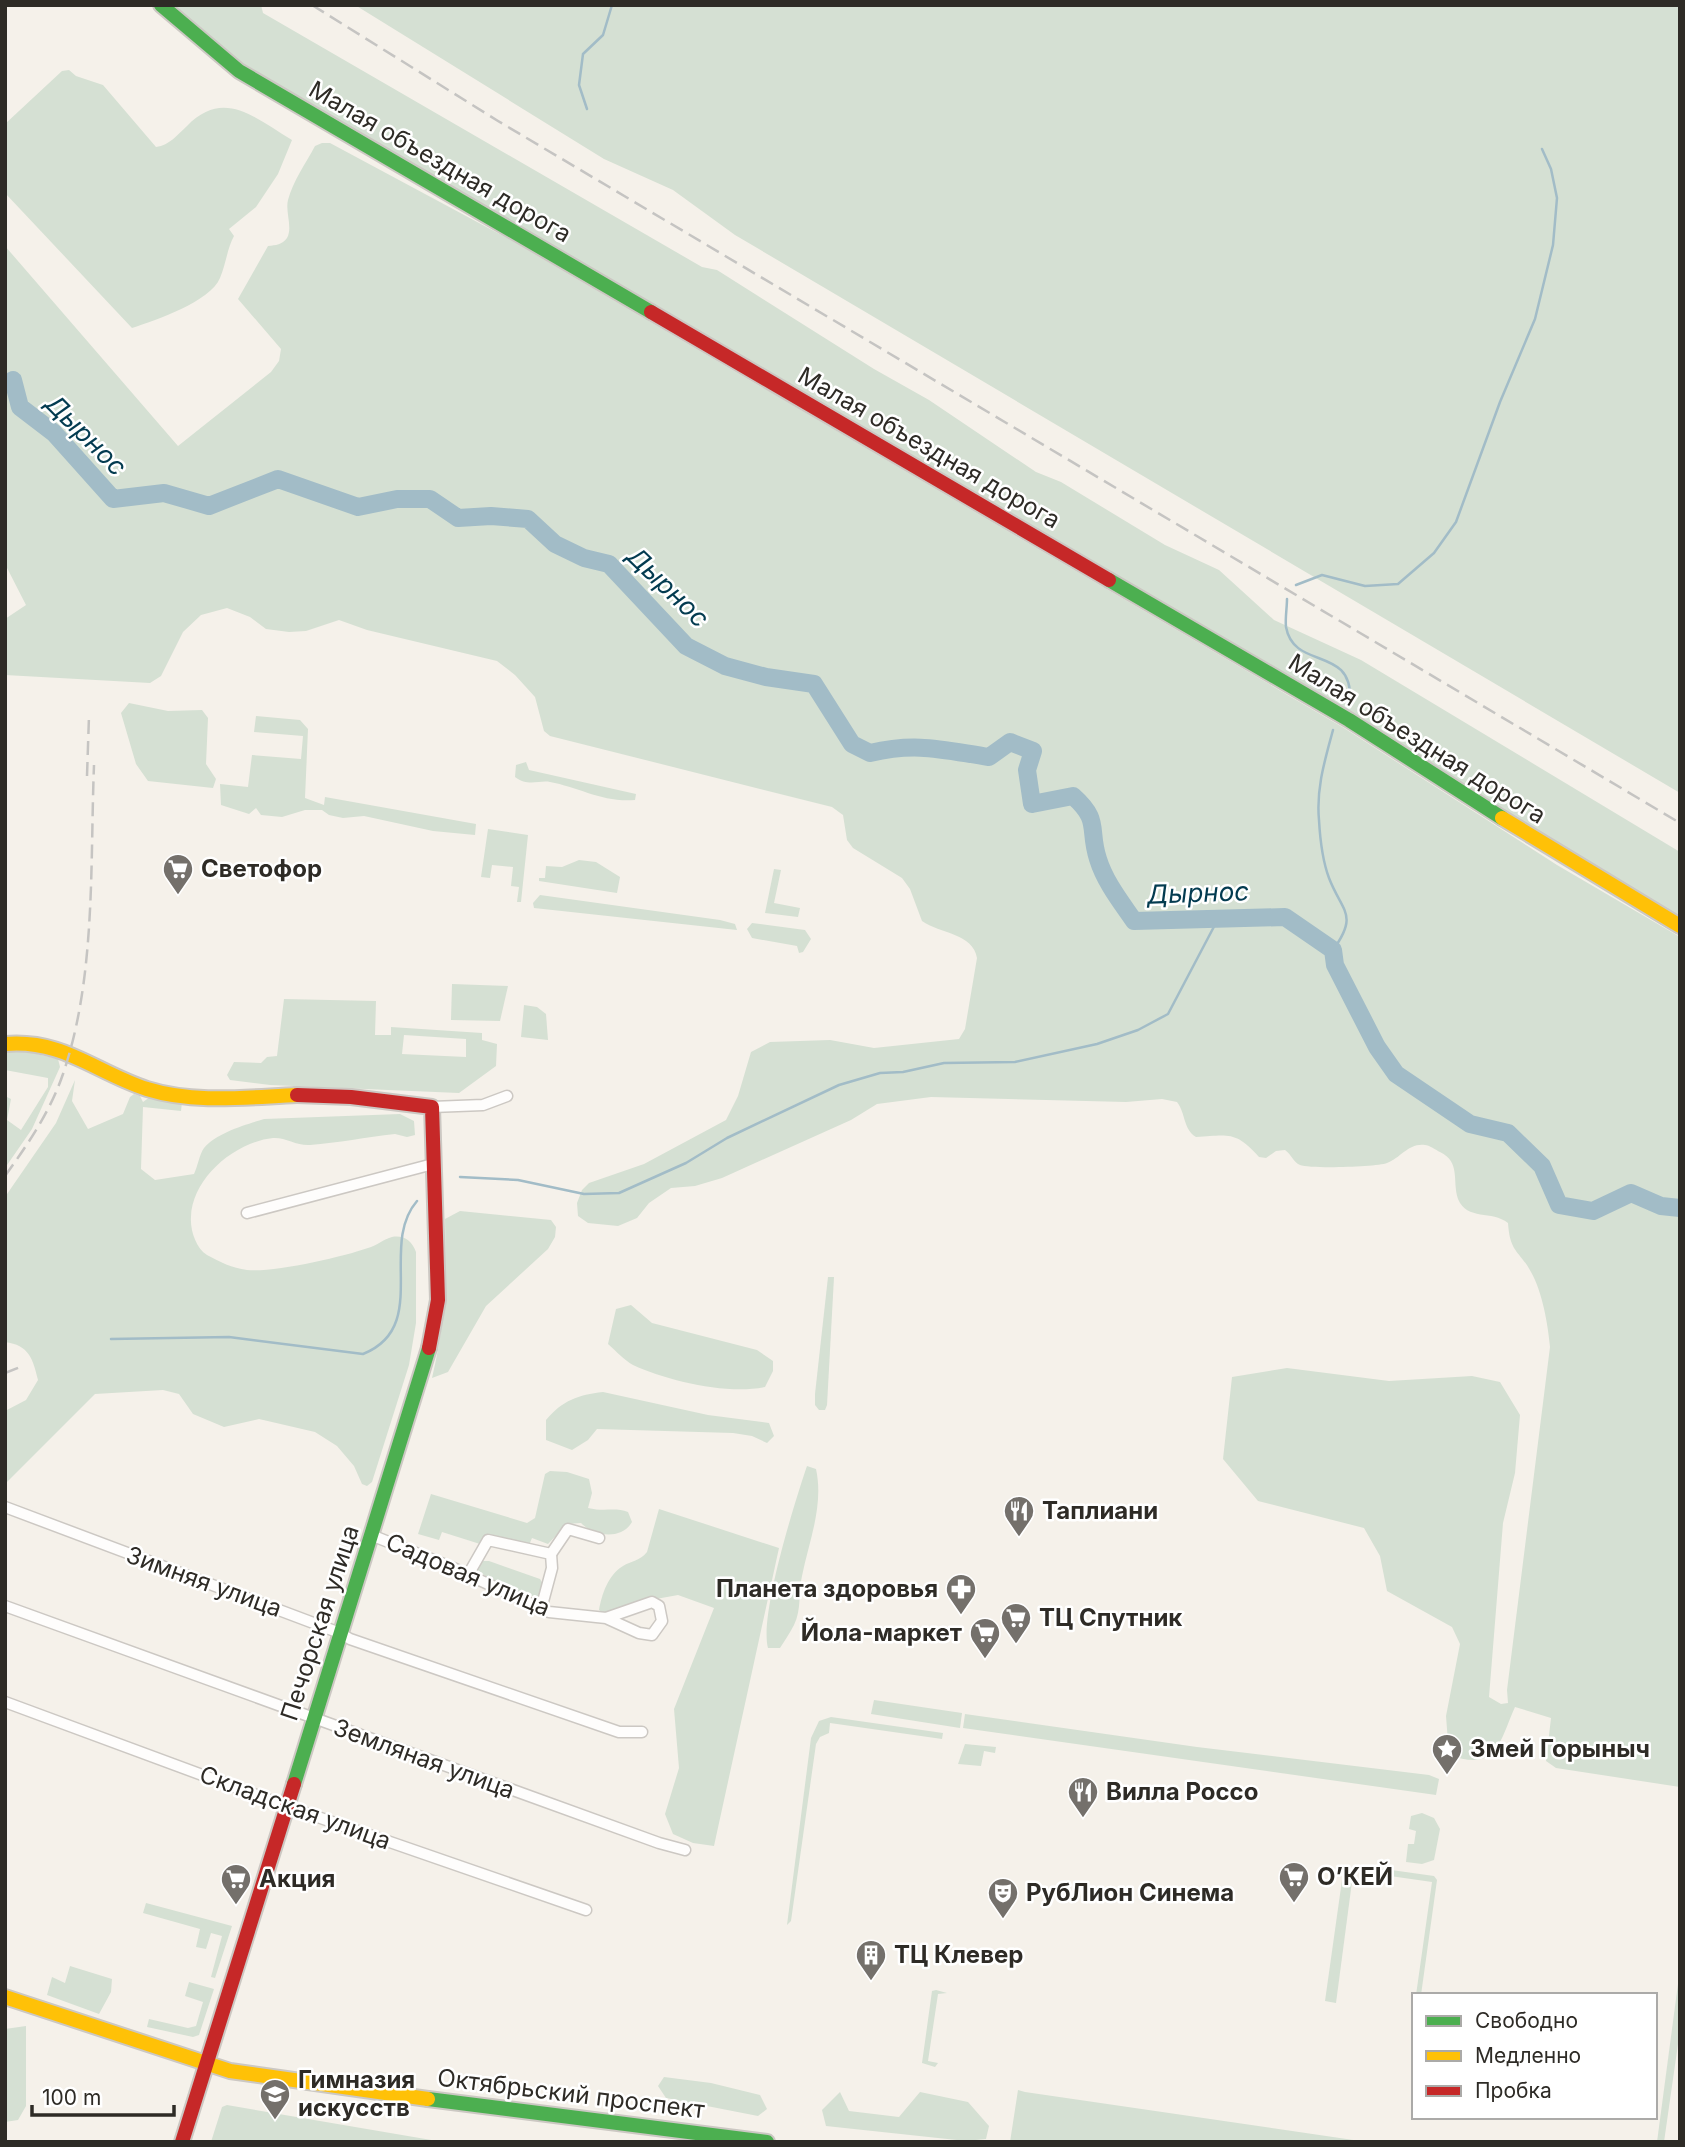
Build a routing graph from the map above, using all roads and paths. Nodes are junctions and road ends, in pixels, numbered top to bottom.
1 (161, 5) edge
2 (1680, 926) edge
3 (5, 1044) edge
4 (507, 1096) dead end
5 (430, 1106) junction
6 (433, 1164) junction
7 (247, 1213) dead end
8 (5, 1507) edge
9 (371, 1535) junction
10 (599, 1538) dead end
11 (551, 1554) junction
12 (468, 1575) junction
13 (5, 1606) edge
14 (541, 1609) junction
15 (606, 1618) junction
16 (341, 1633) junction
17 (5, 1702) edge
18 (313, 1719) junction
19 (642, 1732) dead end
20 (286, 1806) junction
21 (685, 1850) dead end
22 (586, 1910) dead end
23 (5, 1997) edge
24 (206, 2064) junction
25 (182, 2142) edge
26 (767, 2142) edge

1 - 2 street, Малая объездная дорога
3 - 5 street
4 - 5 street
5 - 6 street, Печорская улица
6 - 7 street
6 - 9 street, Печорская улица
8 - 16 street, Зимняя улица
9 - 12 street, Садовая улица
9 - 16 street, Печорская улица
10 - 11 street
11 - 12 street
11 - 14 street
12 - 14 street, Садовая улица
13 - 18 street, Земляная улица
14 - 15 street, Садовая улица
15 - 15 street, Садовая улица
16 - 18 street, Печорская улица
16 - 19 street, Зимняя улица
17 - 20 street, Складская улица
18 - 20 street, Печорская улица
18 - 21 street, Земляная улица
20 - 22 street, Складская улица
20 - 24 street, Печорская улица
23 - 24 street, Октябрьский проспект
24 - 25 street, Печорская улица
24 - 26 street, Октябрьский проспект

